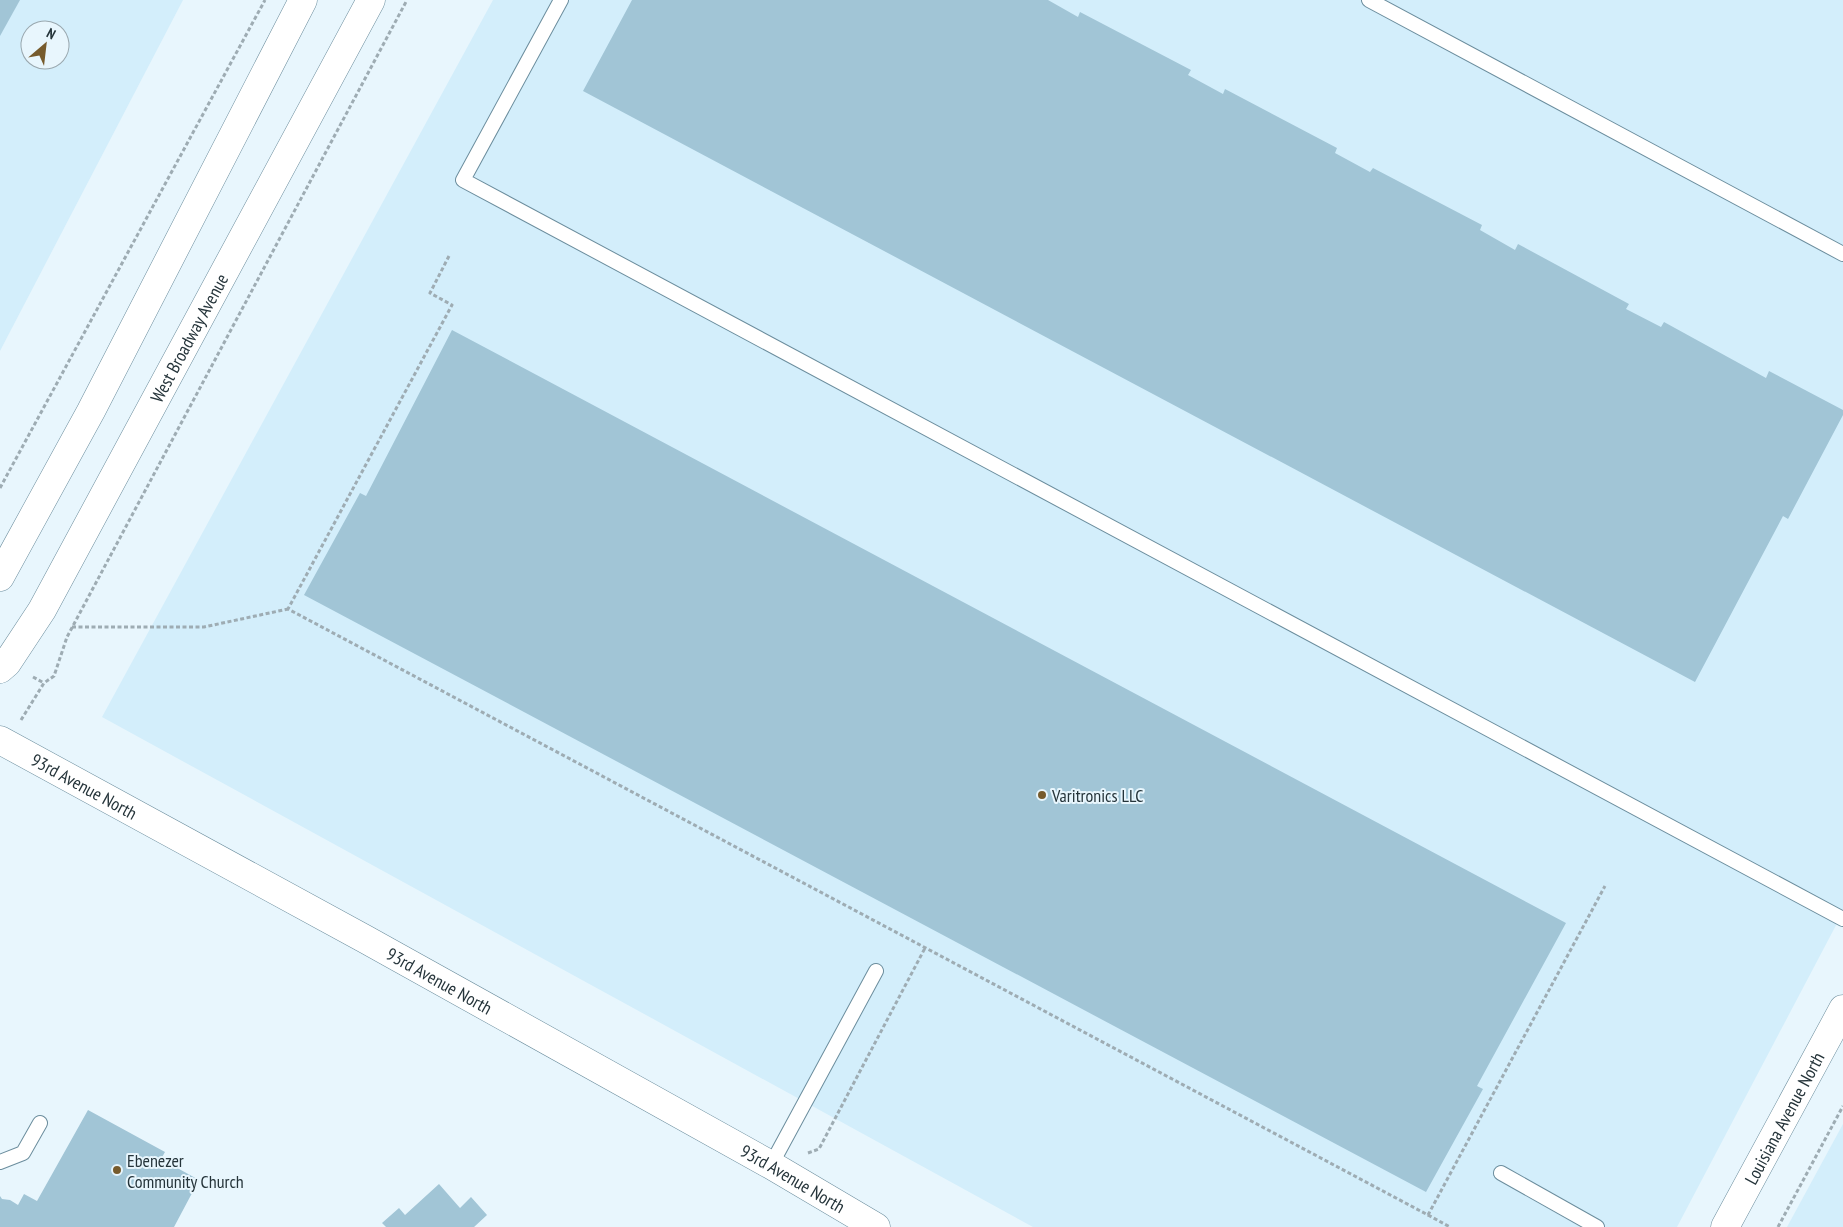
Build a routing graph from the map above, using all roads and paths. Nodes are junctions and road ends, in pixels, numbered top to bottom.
1 (265, 0) edge
2 (303, 0) edge
3 (371, 0) edge
4 (407, 0) edge
5 (562, 0) edge
6 (1369, 0) edge
7 (1843, 254) edge
8 (449, 256) dead end
9 (0, 488) edge
10 (0, 577) edge
11 (288, 609) junction
12 (72, 627) junction
13 (0, 669) edge
14 (44, 683) dead end
15 (0, 740) edge
16 (1605, 886) dead end
17 (1843, 919) edge
18 (925, 948) junction
19 (876, 971) dead end
20 (1843, 1009) edge
21 (1843, 1106) edge
22 (40, 1123) dead end
23 (0, 1162) edge
24 (771, 1165) junction
25 (1501, 1173) dead end
26 (1428, 1215) junction
27 (876, 1227) edge
28 (1450, 1227) edge
29 (1597, 1227) edge
30 (1726, 1227) edge
31 (1778, 1227) edge

1 - 9 path
2 - 10 main road
3 - 13 main road, West Broadway Avenue
4 - 12 path
5 - 17 lane
6 - 7 lane
8 - 11 path
11 - 12 path
11 - 18 path
12 - 14 path
15 - 24 main road, 93rd Avenue North
16 - 26 path
18 - 24 path
18 - 26 path
19 - 24 lane
20 - 30 main road, Louisiana Avenue North
21 - 31 path
22 - 23 lane
24 - 27 main road, 93rd Avenue North
25 - 29 lane
26 - 28 path

